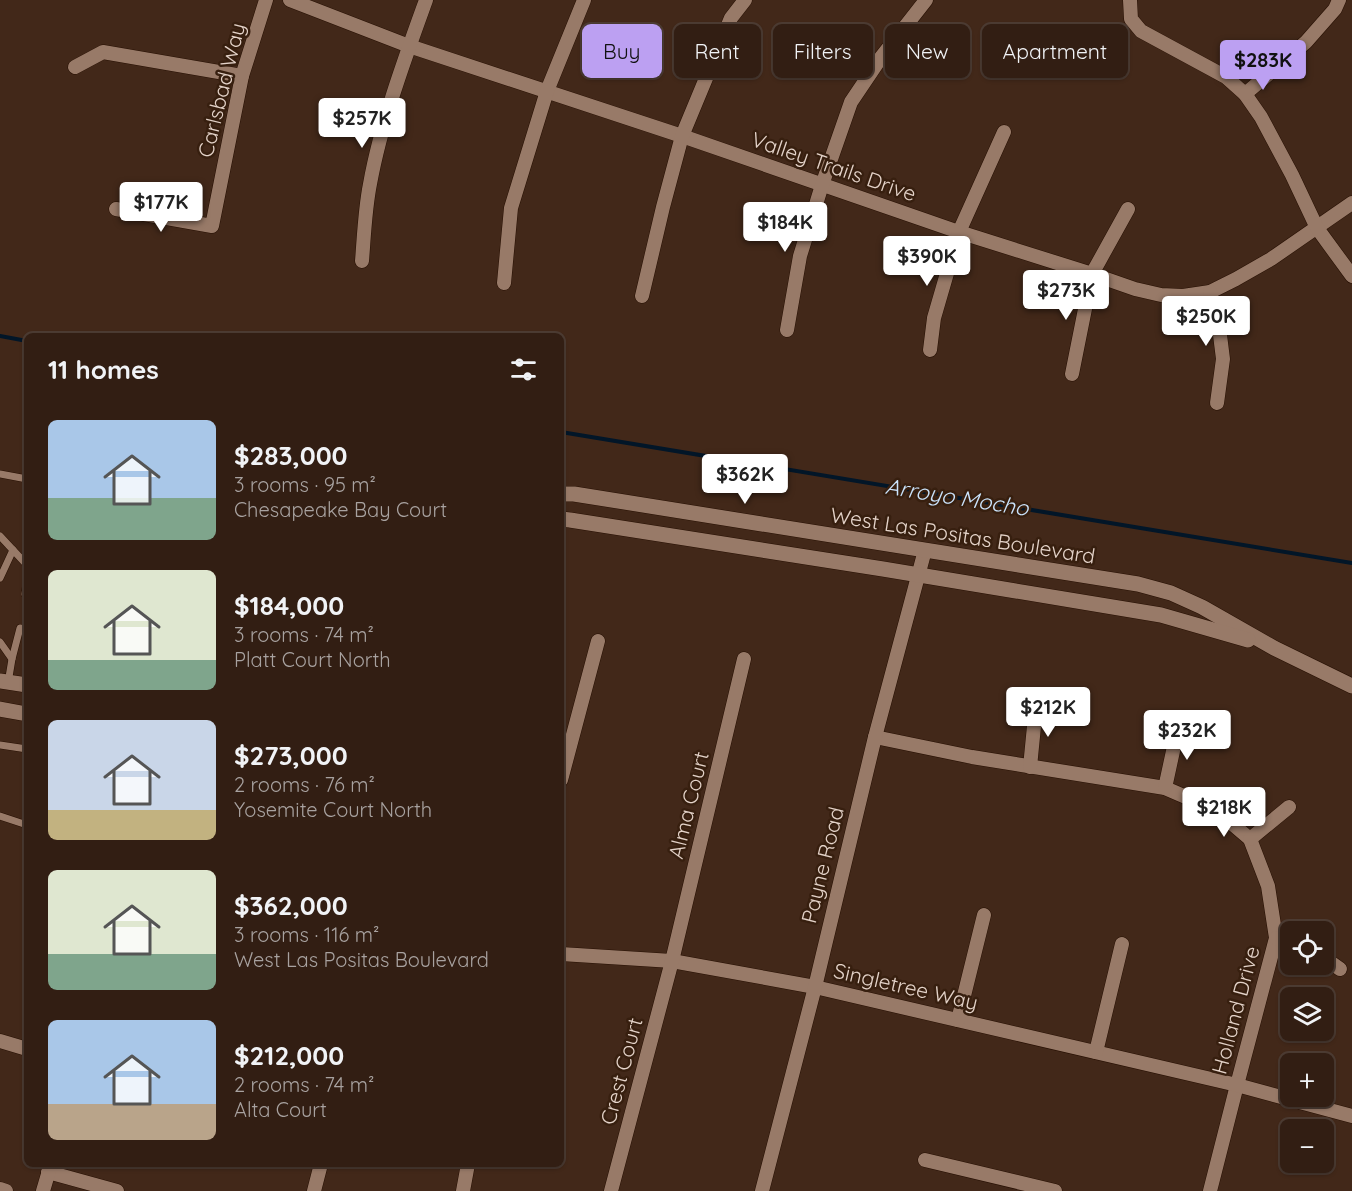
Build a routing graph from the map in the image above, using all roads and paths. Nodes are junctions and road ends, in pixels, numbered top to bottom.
1 (266, 0) edge
2 (290, 0) edge
3 (426, 0) edge
4 (584, 0) edge
5 (745, 0) edge
6 (926, 0) edge
7 (1130, 0) edge
8 (1339, 0) edge
9 (409, 46) junction
10 (75, 67) dead end
11 (242, 76) junction
12 (547, 91) junction
13 (1245, 94) junction
14 (1004, 132) dead end
15 (682, 135) junction
16 (822, 185) junction
17 (1352, 203) edge
18 (116, 209) dead end
19 (1128, 210) dead end
20 (1317, 228) junction
21 (959, 232) junction
22 (362, 261) dead end
23 (1092, 274) junction
24 (1352, 276) edge
25 (504, 283) dead end
26 (1210, 292) junction
27 (642, 296) dead end
28 (788, 330) dead end
29 (930, 350) dead end
30 (1072, 374) dead end
31 (1217, 403) dead end
32 (0, 474) edge
33 (24, 478) edge
34 (564, 494) edge
35 (564, 519) edge
36 (0, 536) edge
37 (14, 550) junction
38 (925, 550) junction
39 (24, 562) edge
40 (919, 575) junction
41 (0, 578) edge
42 (20, 628) dead end
43 (598, 640) dead end
44 (0, 642) edge
45 (1274, 648) junction
46 (12, 659) junction
47 (744, 659) dead end
48 (4, 682) edge
49 (24, 685) edge
50 (1352, 686) edge
51 (1036, 706) dead end
52 (0, 709) edge
53 (24, 713) edge
54 (1178, 728) dead end
55 (875, 737) junction
56 (0, 745) edge
57 (24, 749) edge
58 (1030, 767) junction
59 (564, 769) edge
60 (1165, 788) junction
61 (1289, 807) dead end
62 (0, 816) edge
63 (24, 824) edge
64 (1250, 839) junction
65 (984, 915) dead end
66 (1276, 938) junction
67 (1280, 940) edge
68 (1122, 944) dead end
69 (564, 954) edge
70 (672, 961) junction
71 (1334, 965) edge
72 (1340, 969) dead end
73 (815, 987) junction
74 (958, 1020) junction
75 (0, 1041) edge
76 (24, 1048) edge
77 (1096, 1052) junction
78 (1237, 1085) junction
79 (1352, 1116) edge
80 (925, 1160) dead end
81 (320, 1167) edge
82 (467, 1167) edge
83 (49, 1168) edge
84 (0, 1189) edge
85 (6, 1191) edge
86 (43, 1191) edge
87 (117, 1191) edge
88 (314, 1191) edge
89 (462, 1191) edge
90 (611, 1191) edge
91 (762, 1191) edge
92 (1055, 1191) edge
93 (1210, 1191) edge

1 - 11 street, Carlsbad Way
2 - 9 street, Valley Trails Drive
3 - 9 street
4 - 12 street
5 - 15 street
6 - 16 street
7 - 13 street
8 - 13 street
9 - 12 street, Valley Trails Drive
9 - 22 street
10 - 11 street
11 - 18 street, Carlsbad Way
12 - 15 street, Valley Trails Drive
12 - 25 street
13 - 20 street
14 - 21 street
15 - 16 street, Valley Trails Drive
15 - 27 street
16 - 21 street, Valley Trails Drive
16 - 28 street
17 - 20 street, Valley Trails Drive
19 - 23 street
20 - 24 street
20 - 26 street, Valley Trails Drive
21 - 23 street, Valley Trails Drive
21 - 29 street
23 - 26 street, Valley Trails Drive
23 - 30 street
26 - 31 street
32 - 33 lane
34 - 38 main road, West Las Positas Boulevard
35 - 40 main road, West Las Positas Boulevard
36 - 37 lane
37 - 39 lane
37 - 41 lane
38 - 40 street, Payne Road
38 - 45 main road, West Las Positas Boulevard
40 - 45 main road, West Las Positas Boulevard
40 - 55 street, Payne Road
42 - 46 lane
43 - 59 street
44 - 46 lane
45 - 50 main road, West Las Positas Boulevard
46 - 48 lane
47 - 70 street, Alma Court
48 - 49 main road
51 - 58 street
52 - 53 main road
54 - 60 street
55 - 58 street, Holland Drive
55 - 73 street, Payne Road
56 - 57 lane
58 - 60 street, Holland Drive
60 - 64 street, Holland Drive
61 - 64 street
62 - 63 lane
64 - 66 street, Holland Drive
65 - 74 street
66 - 67 street
66 - 78 street, Holland Drive
68 - 77 street
69 - 70 street, Singletree Way
70 - 73 street, Singletree Way
70 - 90 street, Crest Court
71 - 72 street
73 - 74 street, Singletree Way
73 - 91 street, Payne Road
74 - 77 street, Singletree Way
75 - 76 street
77 - 78 street, Singletree Way
78 - 79 street, Singletree Way
78 - 93 street, Holland Drive
80 - 92 street
81 - 88 street
82 - 89 street
83 - 86 street
83 - 87 street
84 - 85 street

